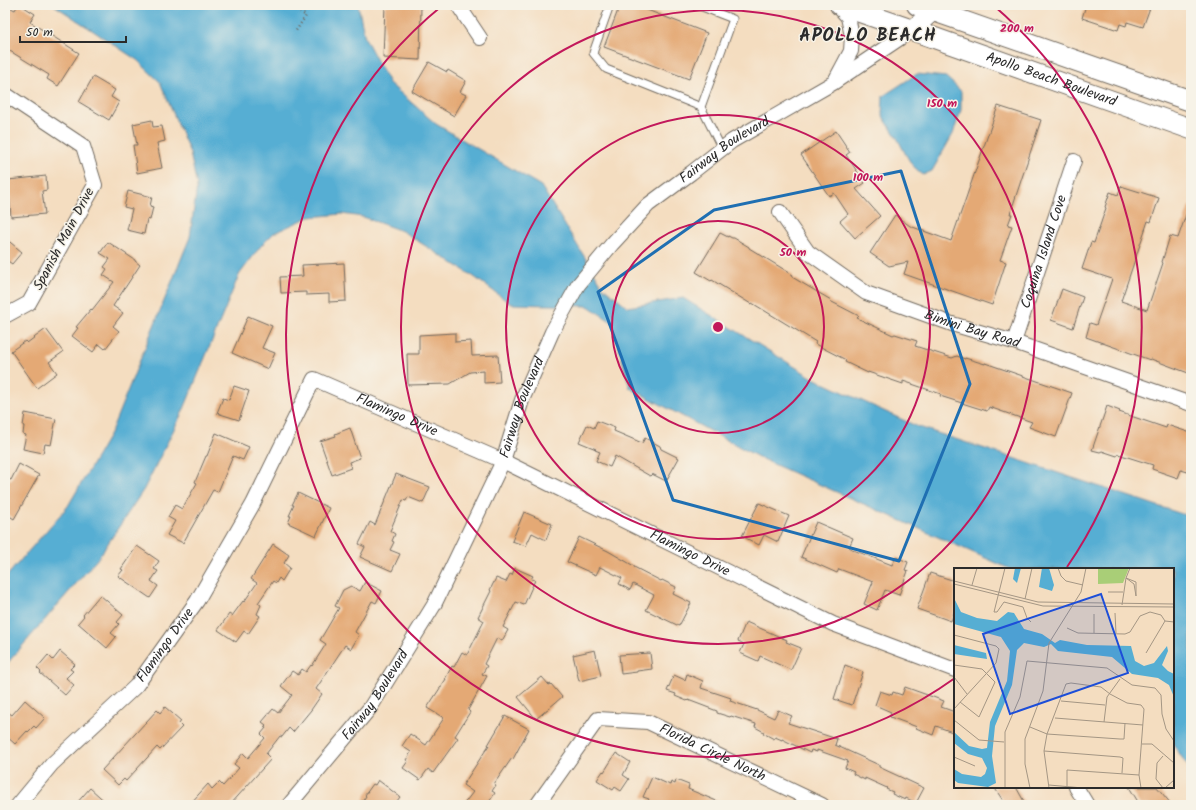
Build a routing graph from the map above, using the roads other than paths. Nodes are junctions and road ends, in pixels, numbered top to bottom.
1 (458, 5) edge
2 (610, 5) edge
3 (697, 5) edge
4 (836, 5) edge
5 (840, 5) edge
6 (929, 7) edge
7 (912, 30) junction
8 (480, 38) dead end
9 (833, 83) junction
10 (5, 94) edge
11 (1191, 101) edge
12 (701, 107) junction
13 (1191, 129) edge
14 (722, 149) junction
15 (1074, 161) dead end
16 (780, 212) dead end
17 (5, 316) edge
18 (1014, 342) junction
19 (1191, 404) edge
20 (503, 461) junction
21 (954, 670) edge
22 (1077, 788) edge
23 (18, 805) edge
24 (289, 805) edge
25 (537, 805) edge
26 (822, 805) edge
27 (1087, 805) edge

1 - 8 street
2 - 12 lane
3 - 12 lane
4 - 9 street
5 - 7 main road, Apollo Beach Boulevard
6 - 7 street, Apollo Beach Boulevard
6 - 11 main road, Apollo Beach Boulevard
7 - 9 street, Fairway Boulevard
7 - 13 main road, Apollo Beach Boulevard
9 - 14 street, Fairway Boulevard
10 - 17 street, Spanish Main Drive
12 - 14 lane
14 - 20 street, Fairway Boulevard
15 - 18 street, Coquina Island Cove
16 - 18 street, Bimini Bay Road
18 - 19 street, Bimini Bay Road
20 - 21 street, Flamingo Drive
20 - 23 street, Flamingo Drive
20 - 24 street, Fairway Boulevard
22 - 27 street
25 - 26 street, Florida Circle North

